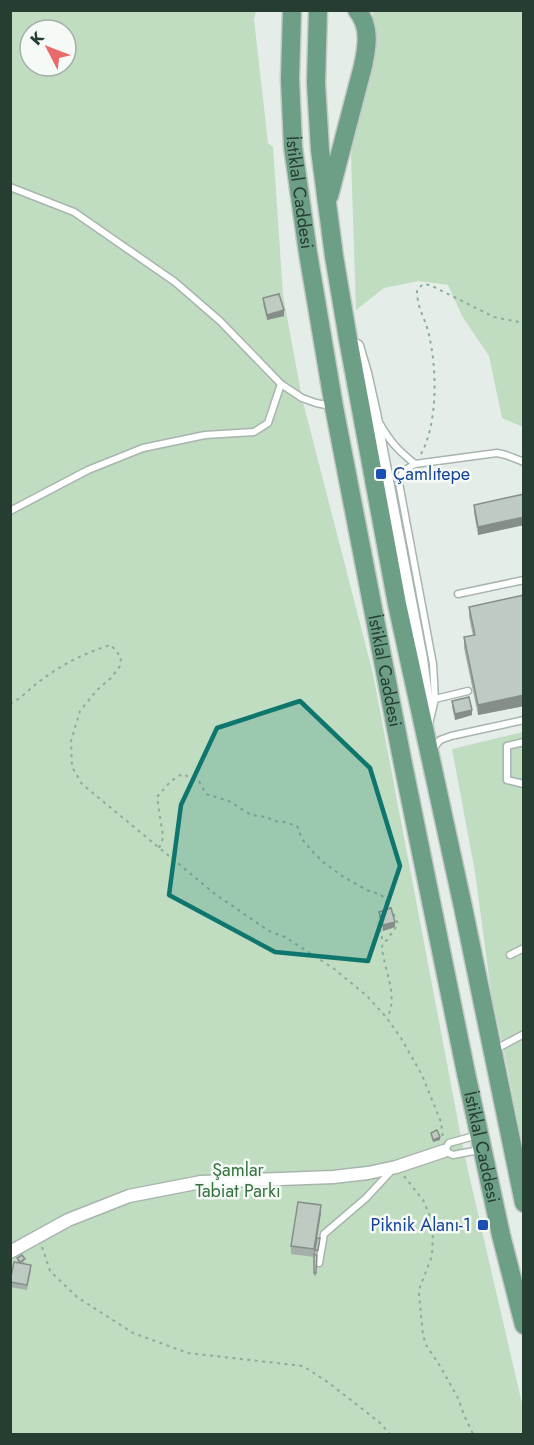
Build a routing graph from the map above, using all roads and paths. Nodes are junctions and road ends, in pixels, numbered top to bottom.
1 (292, 10) edge
2 (318, 10) edge
3 (357, 10) edge
4 (10, 187) edge
5 (327, 204) junction
6 (342, 298) junction
7 (524, 324) edge
8 (281, 384) junction
9 (334, 407) junction
10 (374, 413) junction
11 (524, 462) edge
12 (415, 464) junction
13 (10, 511) edge
14 (524, 580) edge
15 (458, 594) dead end
16 (468, 691) dead end
17 (435, 699) junction
18 (10, 704) edge
19 (524, 720) edge
20 (429, 723) junction
21 (524, 742) edge
22 (430, 754) junction
23 (524, 784) edge
24 (159, 848) junction
25 (382, 914) edge
26 (383, 943) junction
27 (524, 948) edge
28 (510, 955) dead end
29 (387, 1018) junction
30 (524, 1034) edge
31 (492, 1051) junction
32 (481, 1142) junction
33 (444, 1151) junction
34 (396, 1167) junction
35 (524, 1203) edge
36 (39, 1236) junction
37 (10, 1252) edge
38 (319, 1263) edge
39 (524, 1325) edge
40 (390, 1434) edge
41 (473, 1434) edge

1 - 9 main road, İstiklal Caddesi
2 - 5 main road, İstiklal Caddesi
3 - 5 main road
4 - 8 lane
5 - 6 main road, İstiklal Caddesi
6 - 10 street
6 - 22 main road, İstiklal Caddesi
7 - 12 path
8 - 9 lane
8 - 13 lane
9 - 32 main road, İstiklal Caddesi
10 - 12 lane
10 - 20 street
11 - 12 lane
12 - 17 lane
14 - 15 lane
16 - 17 lane
17 - 20 lane
18 - 24 path
19 - 22 lane
20 - 22 street
21 - 23 lane
22 - 31 main road, İstiklal Caddesi
24 - 26 path
24 - 29 path
25 - 26 path
26 - 29 path
27 - 28 lane
29 - 33 path
30 - 31 lane
31 - 35 main road, İstiklal Caddesi
32 - 33 lane
32 - 33 lane
32 - 39 main road, İstiklal Caddesi
33 - 34 street
34 - 36 street
34 - 38 lane
34 - 41 path
36 - 37 street
36 - 40 path

